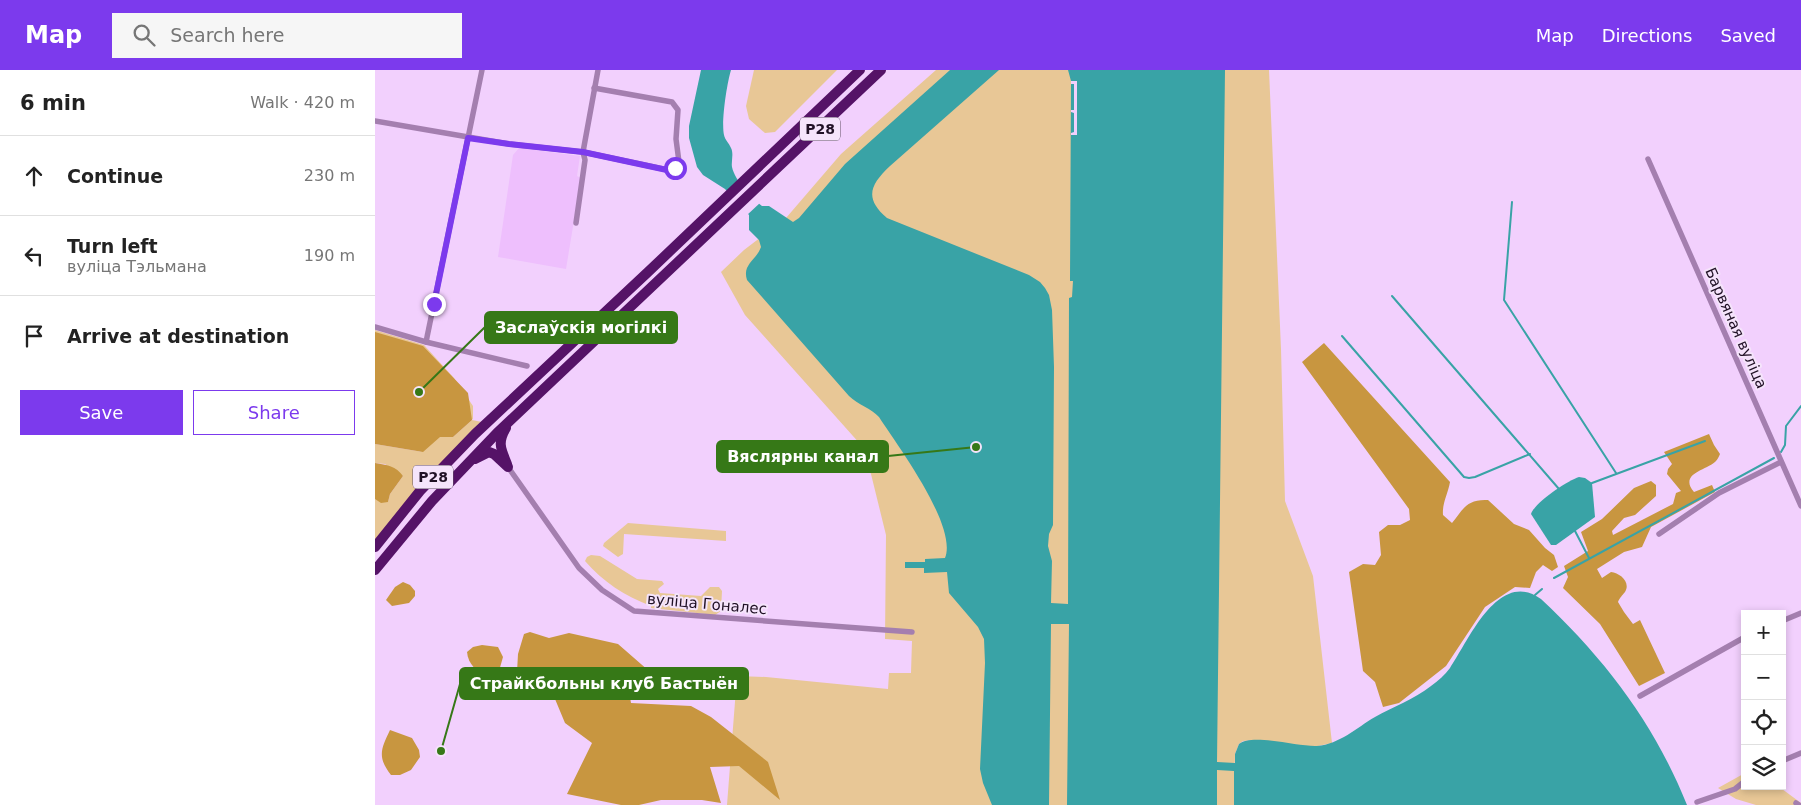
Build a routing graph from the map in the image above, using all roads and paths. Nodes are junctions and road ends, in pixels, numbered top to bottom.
1 (483, 70) edge
2 (598, 70) edge
3 (860, 70) edge
4 (881, 70) edge
5 (594, 88) junction
6 (375, 122) edge
7 (468, 138) junction
8 (583, 152) junction
9 (1648, 159) dead end
10 (576, 223) dead end
11 (375, 327) edge
12 (426, 342) junction
13 (527, 366) dead end
14 (511, 421) junction
15 (1781, 462) junction
16 (464, 466) junction
17 (508, 467) junction
18 (1801, 506) edge
19 (1659, 534) dead end
20 (375, 547) edge
21 (375, 570) edge
22 (1801, 613) edge
23 (1786, 619) edge
24 (911, 632) dead end
25 (1741, 639) edge
26 (1640, 696) dead end
27 (1801, 753) edge
28 (1786, 759) edge
29 (1741, 784) edge
30 (1697, 802) dead end

1 - 7 street
2 - 5 street
3 - 20 highway, Р28
4 - 14 highway, Р28
5 - 8 street
5 - 8 street
6 - 7 street
7 - 8 street
7 - 12 street
8 - 10 street
9 - 15 street, Барвяная вуліца
11 - 12 street
12 - 13 street
14 - 16 highway, Р28
14 - 17 highway
15 - 18 street, Барвяная вуліца
15 - 19 street
16 - 17 highway
16 - 21 highway, Р28
17 - 24 street, вуліца Гоналес
22 - 23 street
25 - 26 street
27 - 28 street
29 - 30 street

